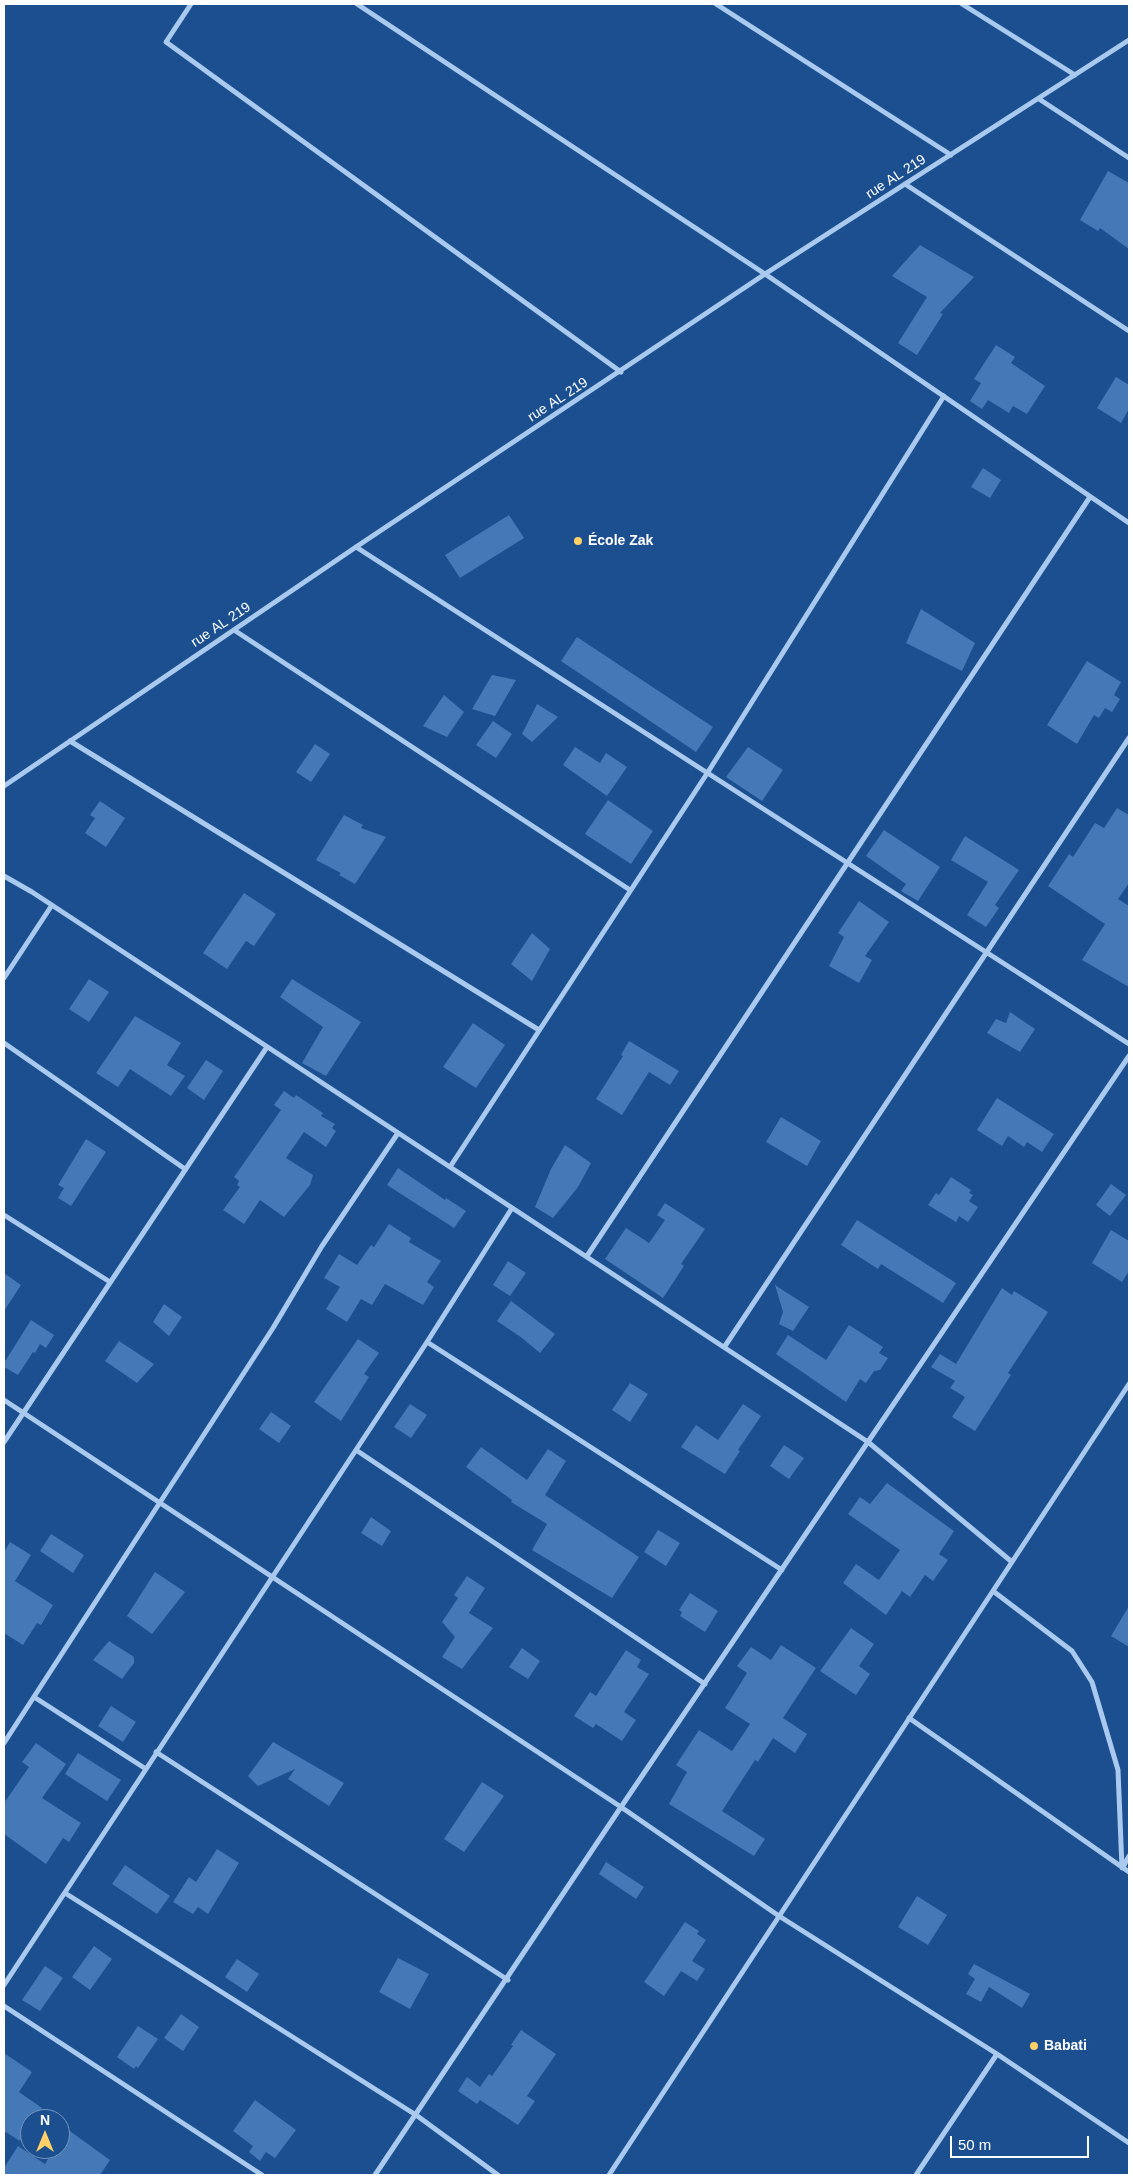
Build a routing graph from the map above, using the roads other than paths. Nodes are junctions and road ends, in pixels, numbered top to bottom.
1 (191, 4) edge
2 (358, 4) edge
3 (716, 4) edge
4 (962, 4) edge
5 (1129, 40) edge
6 (1075, 75) junction
7 (1039, 99) junction
8 (951, 155) junction
9 (1129, 158) edge
10 (906, 184) junction
11 (765, 274) junction
12 (1129, 331) edge
13 (621, 372) junction
14 (944, 396) junction
15 (1090, 497) junction
16 (1129, 523) edge
17 (356, 547) junction
18 (234, 630) junction
19 (1129, 738) edge
20 (70, 741) junction
21 (708, 772) junction
22 (4, 786) edge
23 (848, 862) junction
24 (4, 876) edge
25 (630, 890) junction
26 (52, 906) junction
27 (987, 952) junction
28 (4, 978) edge
29 (539, 1030) junction
30 (4, 1043) edge
31 (1129, 1044) edge
32 (267, 1047) junction
33 (1129, 1056) edge
34 (398, 1133) junction
35 (450, 1167) junction
36 (186, 1169) junction
37 (512, 1208) junction
38 (4, 1215) edge
39 (587, 1256) junction
40 (110, 1282) junction
41 (427, 1342) junction
42 (725, 1346) junction
43 (1129, 1384) edge
44 (4, 1400) edge
45 (23, 1413) junction
46 (4, 1442) edge
47 (868, 1442) junction
48 (356, 1450) junction
49 (160, 1503) junction
50 (1012, 1562) junction
51 (782, 1570) junction
52 (271, 1577) junction
53 (993, 1590) junction
54 (705, 1684) junction
55 (34, 1697) junction
56 (909, 1718) junction
57 (4, 1743) edge
58 (156, 1752) junction
59 (146, 1769) junction
60 (621, 1807) junction
61 (1129, 1856) edge
62 (1122, 1868) junction
63 (1129, 1872) edge
64 (64, 1893) junction
65 (779, 1916) junction
66 (508, 1980) junction
67 (4, 1985) edge
68 (4, 2006) edge
69 (997, 2054) junction
70 (416, 2115) junction
71 (1129, 2143) edge
72 (262, 2175) edge
73 (375, 2175) edge
74 (498, 2175) edge
75 (609, 2175) edge
76 (916, 2175) edge

1 - 13 street
2 - 11 street
3 - 8 street
4 - 6 street
5 - 6 street, rue AL 219
6 - 7 street, rue AL 219
7 - 8 street, rue AL 219
7 - 9 street
8 - 10 street, rue AL 219
10 - 11 street, rue AL 219
10 - 12 street
11 - 13 street, rue AL 219
11 - 14 street
13 - 17 street, rue AL 219
14 - 15 street
14 - 21 street
15 - 16 street
15 - 23 street
17 - 18 street, rue AL 219
17 - 21 street
18 - 20 street, rue AL 219
18 - 25 street
19 - 27 street
20 - 22 street, rue AL 219
20 - 29 street
21 - 23 street
21 - 25 street
23 - 27 street
23 - 39 street
24 - 26 street
25 - 29 street
26 - 28 street
26 - 32 street
27 - 31 street
27 - 42 street
29 - 35 street
30 - 36 street
32 - 34 street
32 - 36 street
33 - 47 street
34 - 35 street
34 - 49 street
35 - 37 street
36 - 40 street
37 - 39 street
37 - 41 street
38 - 40 street
39 - 42 street
40 - 45 street
41 - 48 street
41 - 51 street
42 - 47 street
43 - 50 street
44 - 45 street
45 - 46 street
45 - 49 street
47 - 50 street
47 - 51 street
48 - 52 street
48 - 54 street
49 - 52 street
49 - 55 street
50 - 53 street
51 - 54 street
52 - 58 street
52 - 60 street
53 - 56 street
53 - 62 street
54 - 60 street
55 - 57 street
55 - 59 street
56 - 62 street
56 - 65 street
58 - 59 street
58 - 66 street
59 - 64 street
60 - 65 street
60 - 66 street
61 - 62 street
62 - 63 street
64 - 67 street
64 - 70 street
65 - 69 street
65 - 75 street
66 - 70 street
68 - 72 street
69 - 71 street
69 - 76 street
70 - 73 street
70 - 74 street

